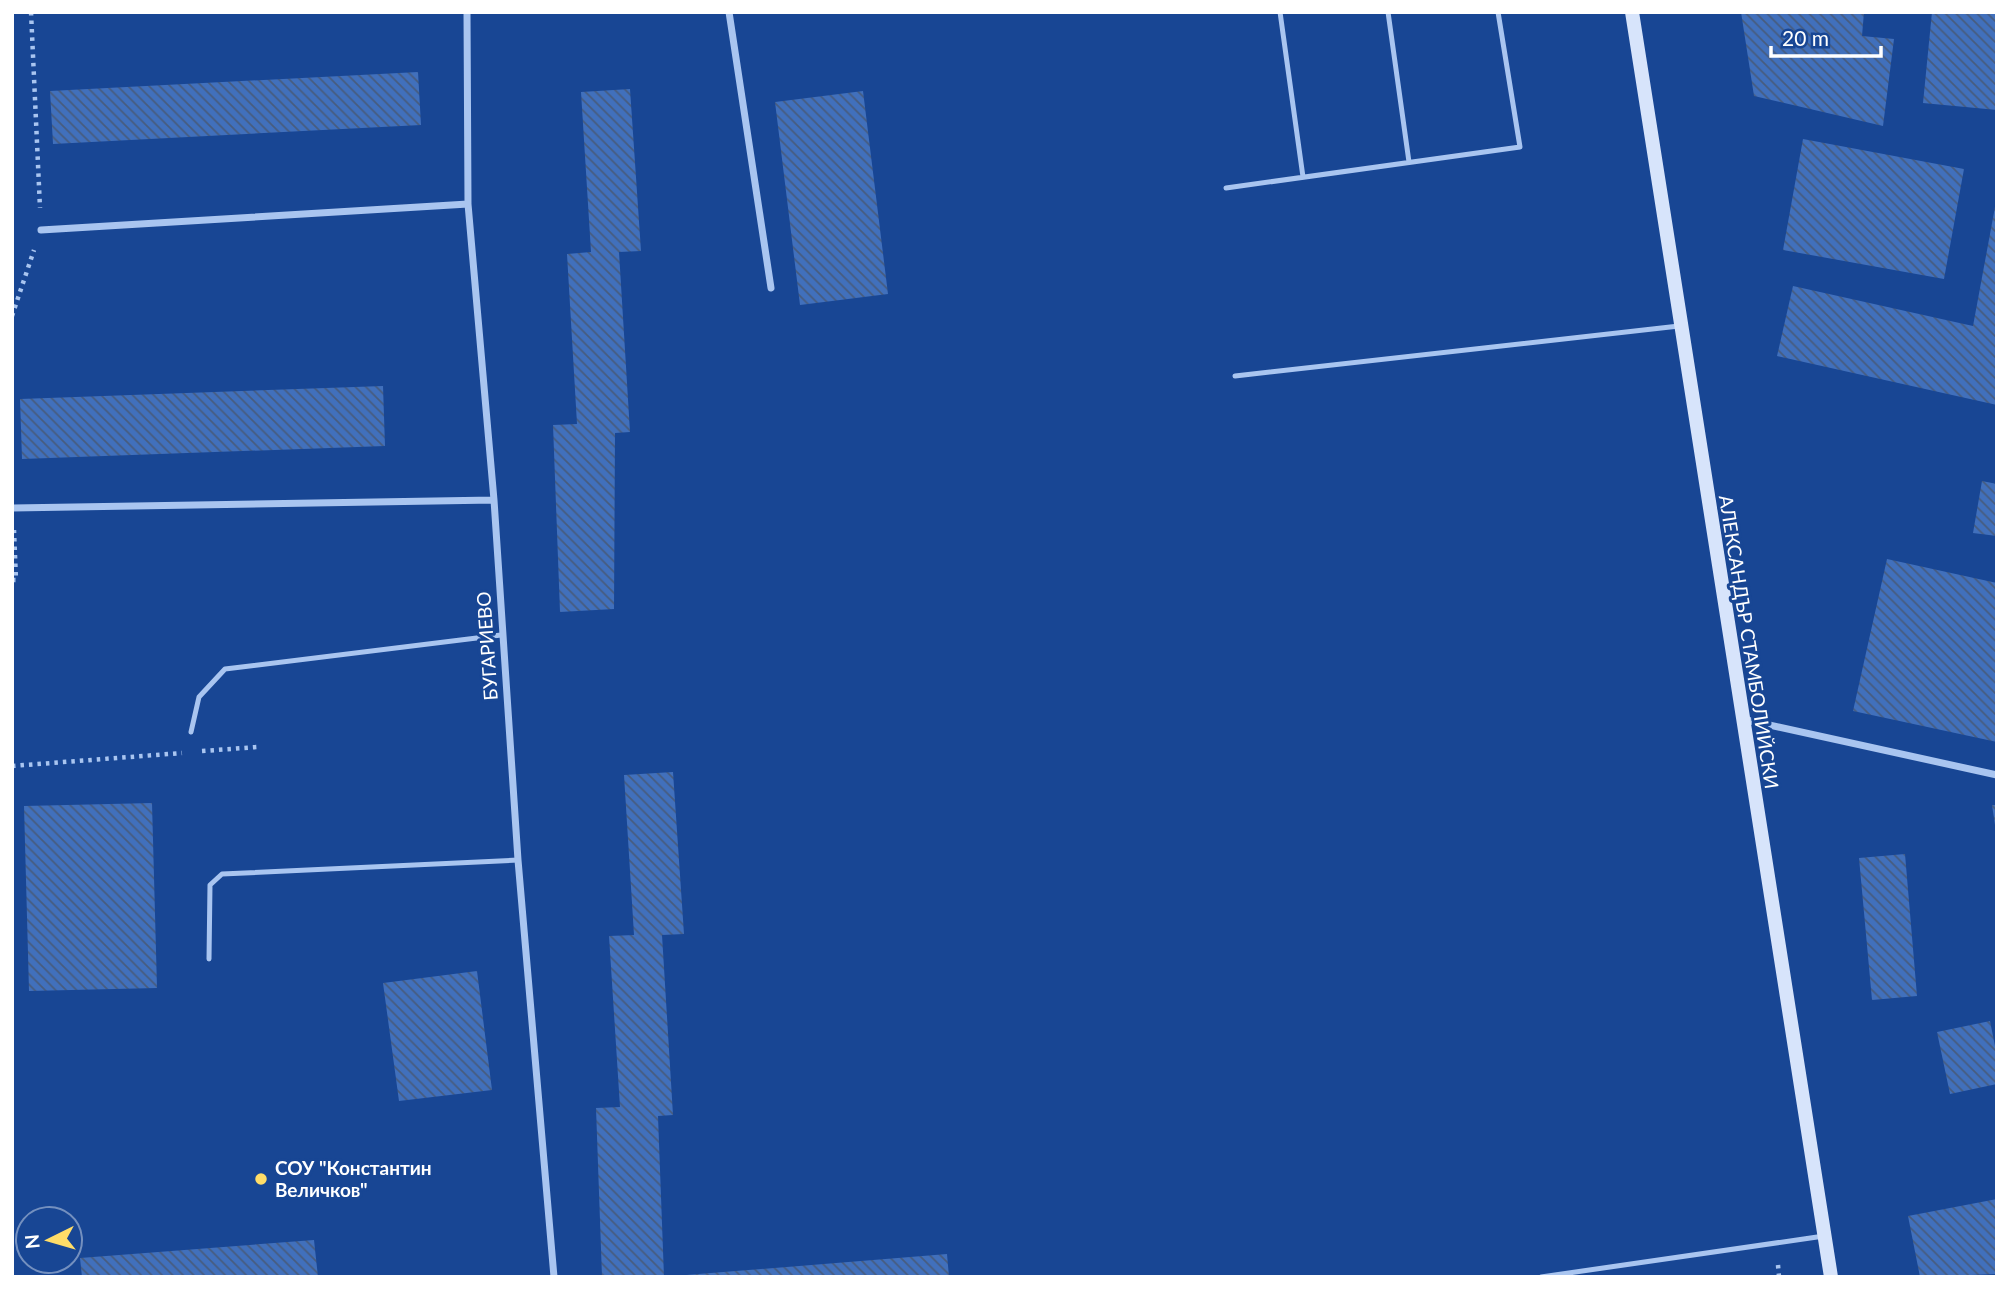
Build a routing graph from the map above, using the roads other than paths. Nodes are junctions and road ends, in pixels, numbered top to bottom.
1 (467, 12) edge
2 (729, 12) edge
3 (1280, 12) edge
4 (1388, 12) edge
5 (1497, 12) edge
6 (1632, 12) edge
7 (1409, 162) junction
8 (1303, 177) junction
9 (1226, 188) dead end
10 (468, 204) junction
11 (41, 230) road end
12 (771, 288) dead end
13 (1679, 326) junction
14 (1234, 376) dead end
15 (494, 500) junction
16 (13, 508) edge
17 (501, 635) junction
18 (1742, 719) junction
19 (191, 732) dead end
20 (1997, 775) edge
21 (518, 860) junction
22 (209, 958) dead end
23 (1824, 1236) junction
24 (554, 1277) edge
25 (1541, 1277) edge
26 (1831, 1277) edge

1 - 10 street, БУГАРИЕВО
2 - 12 street
3 - 8 lane
4 - 7 lane
5 - 7 lane
6 - 13 street, АЛЕКСАНДЪР СТАМБОЛИЙСКИ
7 - 8 lane
8 - 9 lane
10 - 11 street
10 - 15 street, БУГАРИЕВО
13 - 14 lane
13 - 18 street, АЛЕКСАНДЪР СТАМБОЛИЙСКИ
15 - 16 street
15 - 17 street, БУГАРИЕВО
17 - 19 lane
17 - 21 street, БУГАРИЕВО
18 - 20 street
18 - 23 street, АЛЕКСАНДЪР СТАМБОЛИЙСКИ
21 - 22 lane
21 - 24 street, БУГАРИЕВО
23 - 25 lane
23 - 26 street, АЛЕКСАНДЪР СТАМБОЛИЙСКИ

